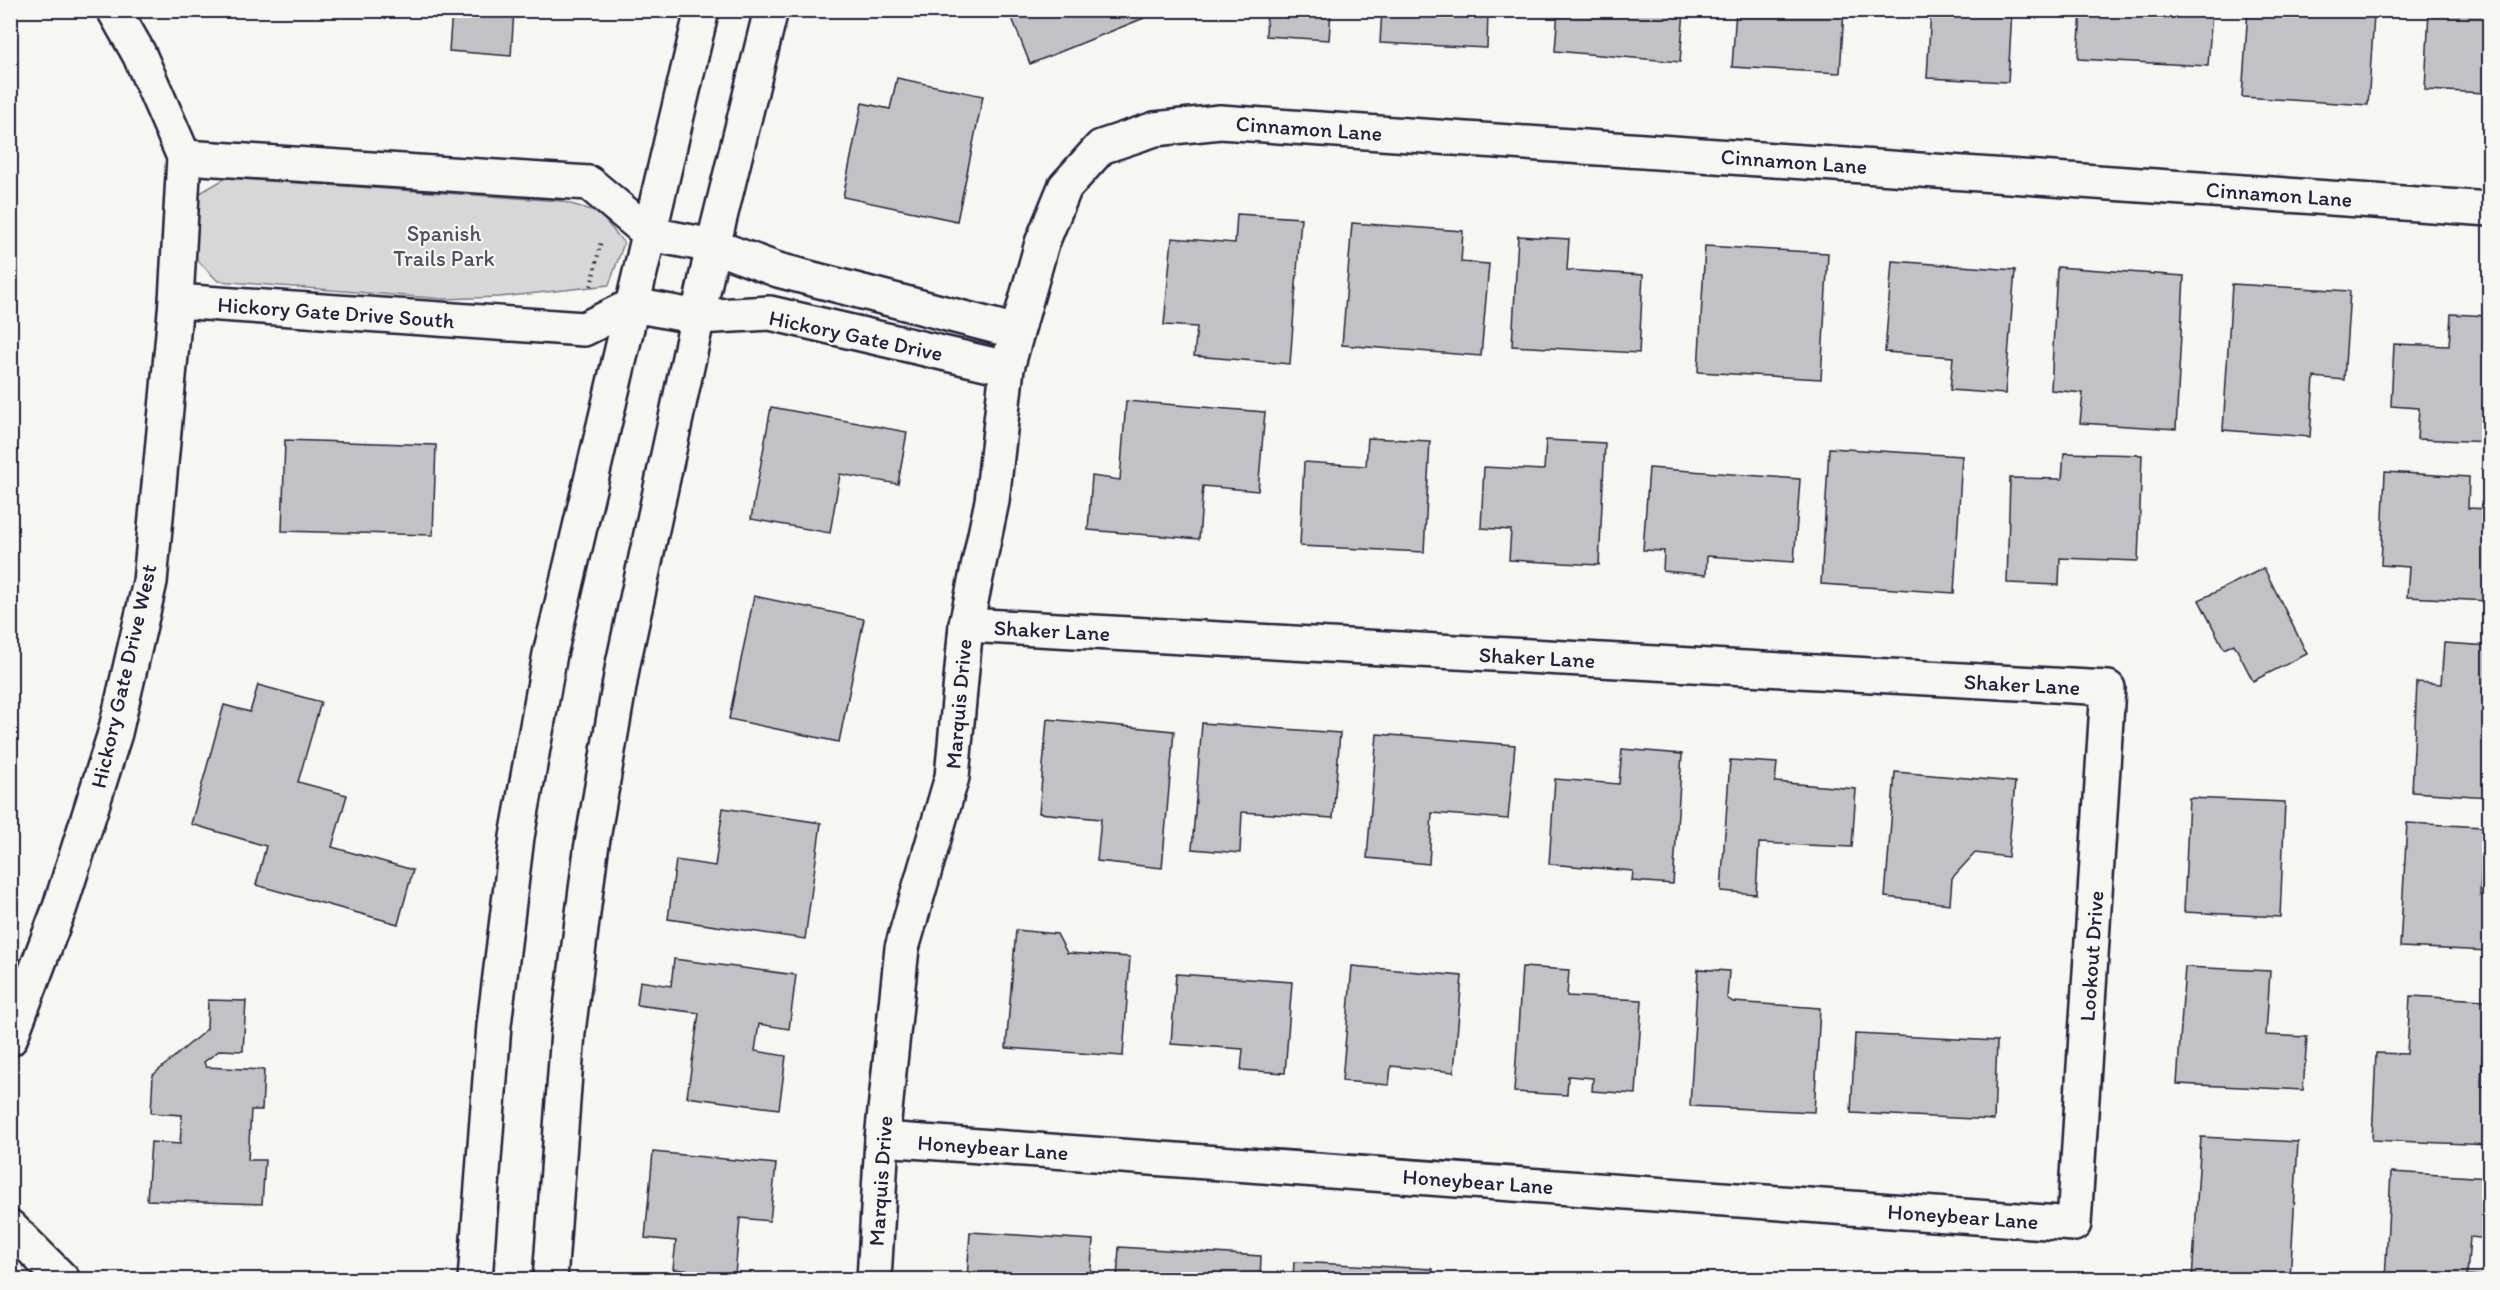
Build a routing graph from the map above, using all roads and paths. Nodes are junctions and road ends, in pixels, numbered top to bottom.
1 (114, 10) edge
2 (702, 10) edge
3 (771, 10) edge
4 (1101, 147) joint
5 (184, 157) junction
6 (2490, 209) edge
7 (603, 233) dead end
8 (650, 234) junction
9 (713, 246) junction
10 (591, 286) dead end
11 (176, 301) junction
12 (633, 305) junction
13 (698, 317) junction
14 (1017, 332) junction
15 (1007, 368) junction
16 (966, 625) junction
17 (2108, 688) joint
18 (10, 1039) edge
19 (882, 1139) junction
20 (2074, 1224) joint
21 (10, 1227) edge
22 (63, 1280) edge
23 (475, 1280) edge
24 (550, 1280) edge
25 (874, 1280) edge

1 - 5 street
2 - 8 street
3 - 9 street
4 - 6 street, Cinnamon Lane
4 - 14 street, Marquis Drive
5 - 8 street
5 - 11 street
7 - 10 path
8 - 9 street, Hickory Gate Drive
8 - 12 street
9 - 13 street
9 - 14 street, Hickory Gate Drive
11 - 12 street, Hickory Gate Drive South
11 - 18 street, Hickory Gate Drive West
12 - 13 street, Hickory Gate Drive
12 - 23 street
13 - 15 street, Hickory Gate Drive
13 - 24 street
14 - 15 street, Marquis Drive
15 - 16 street, Marquis Drive
16 - 17 street, Shaker Lane
16 - 19 street, Marquis Drive
17 - 20 street, Lookout Drive
19 - 20 street, Honeybear Lane
19 - 25 street, Marquis Drive
21 - 22 street

